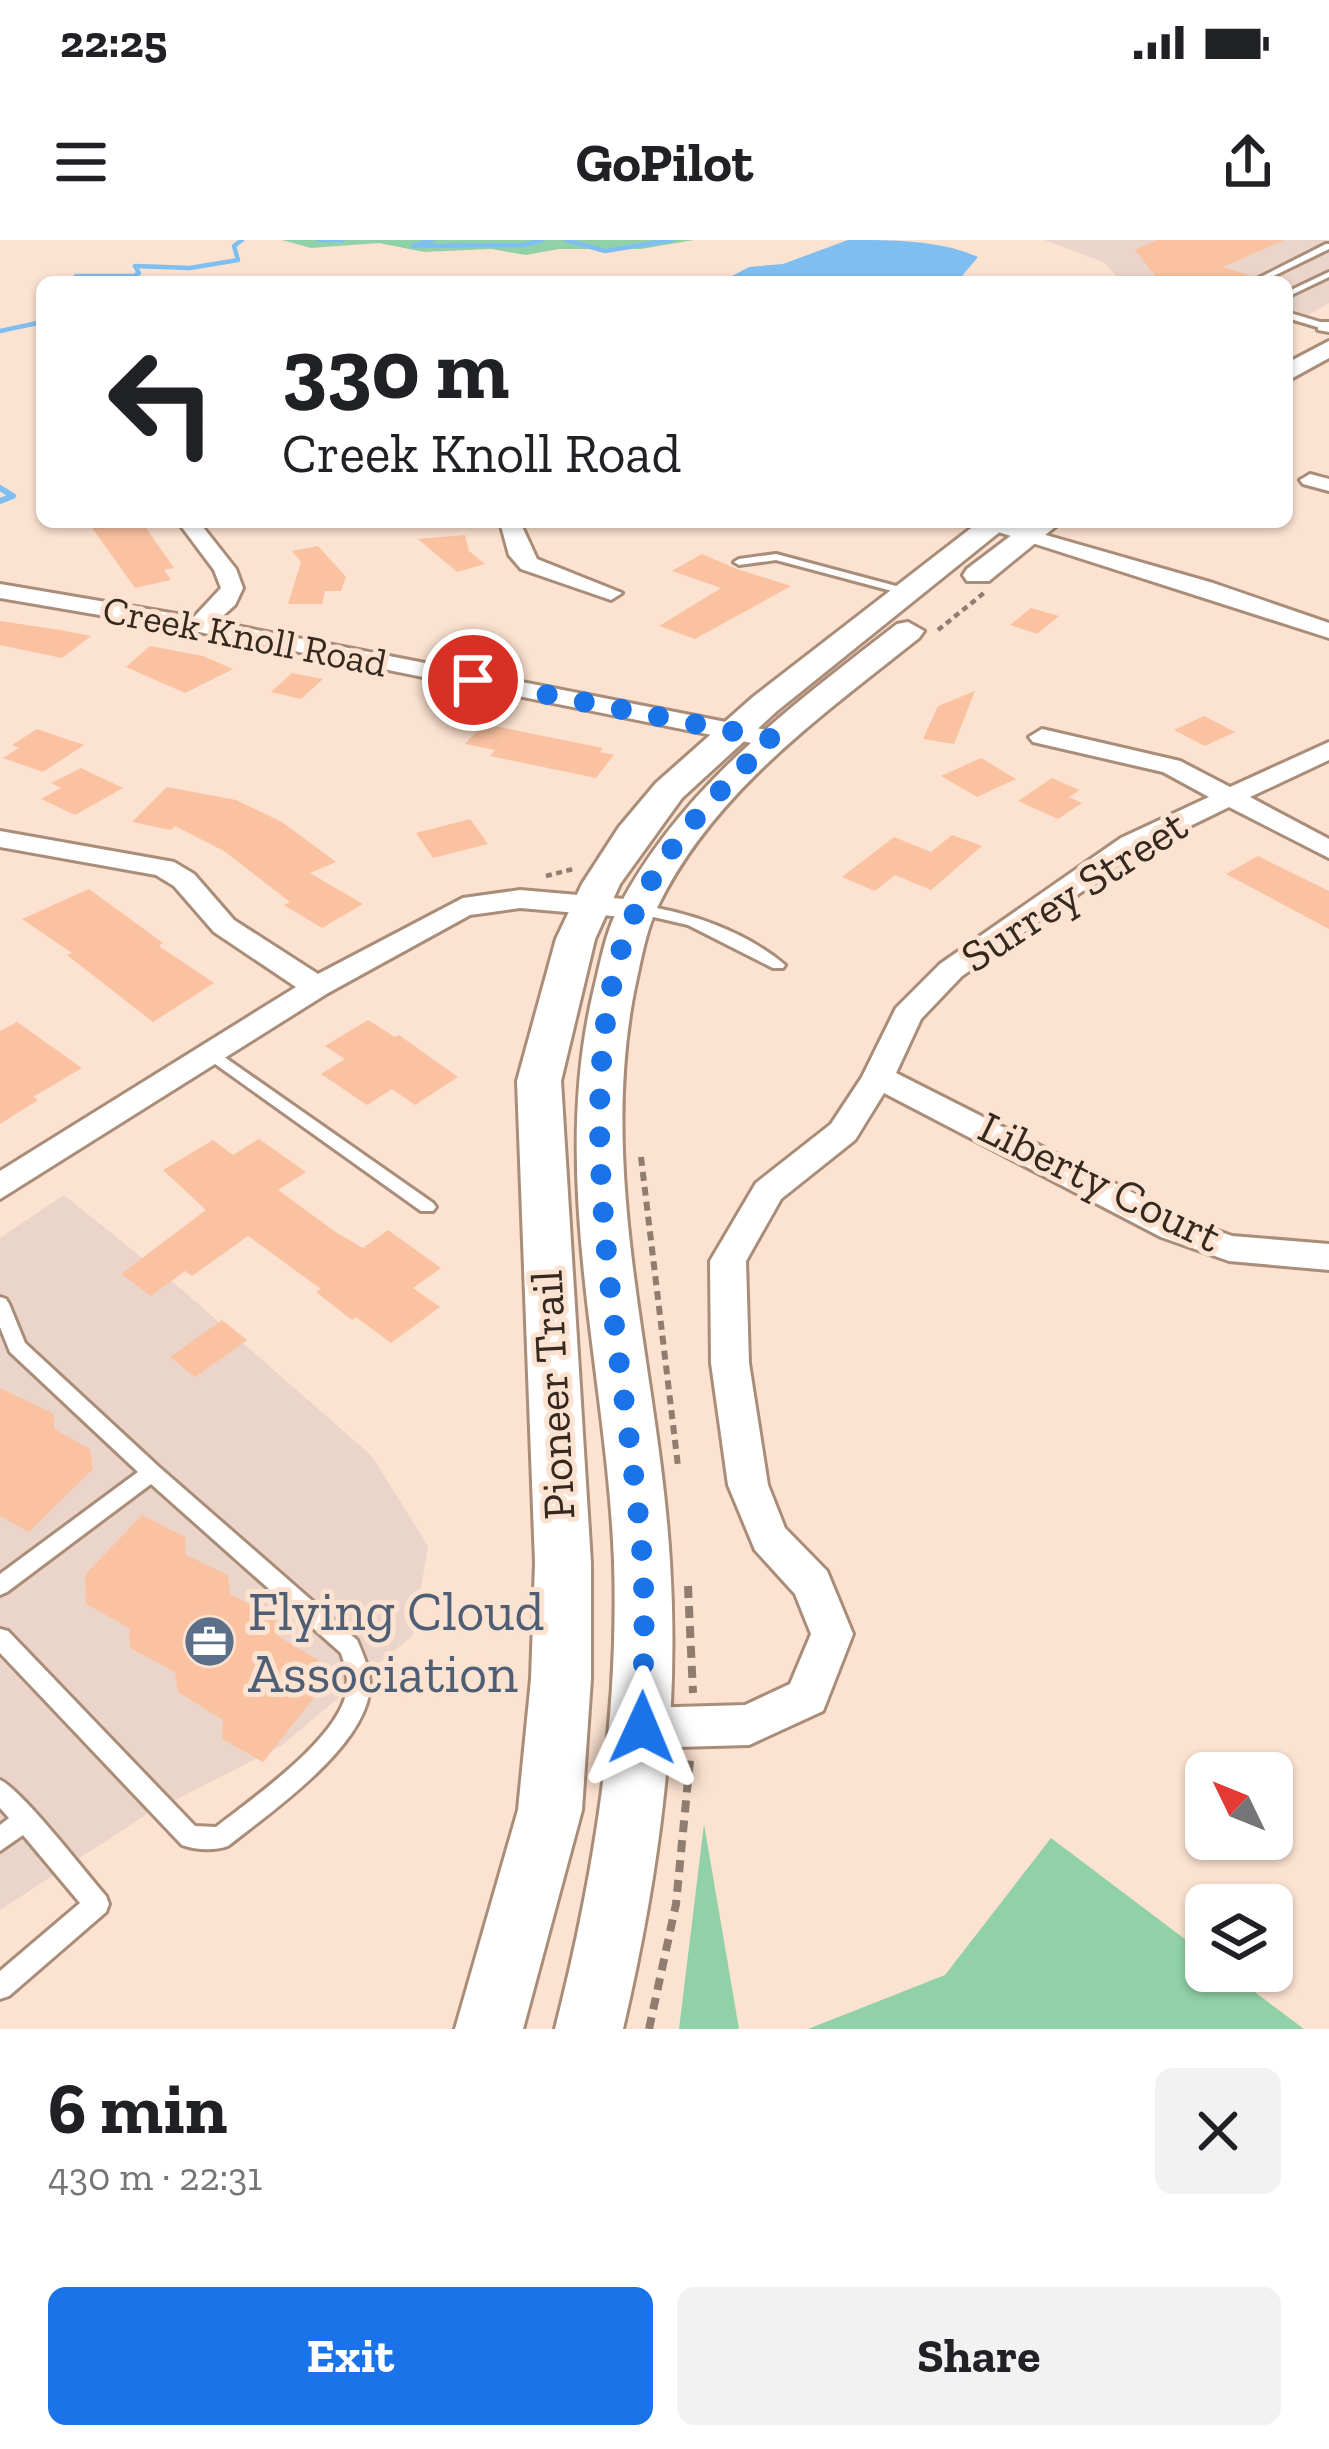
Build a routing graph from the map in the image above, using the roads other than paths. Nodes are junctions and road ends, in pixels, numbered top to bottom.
1 (1329, 246) edge
2 (1329, 274) edge
3 (1267, 276) edge
4 (1293, 292) edge
5 (1293, 320) edge
6 (1328, 331) edge
7 (1293, 346) edge
8 (1293, 368) edge
9 (193, 528) edge
10 (512, 528) edge
11 (1005, 528) edge
12 (1006, 528) edge
13 (1014, 528) edge
14 (739, 562) dead end
15 (0, 591) edge
16 (907, 592) junction
17 (611, 593) dead end
18 (199, 625) junction
19 (1329, 631) edge
20 (732, 729) junction
21 (1042, 737) dead end
22 (772, 739) junction
23 (1329, 750) edge
24 (1227, 796) junction
25 (0, 838) edge
26 (1329, 850) edge
27 (612, 906) junction
28 (778, 964) dead end
29 (317, 987) junction
30 (209, 1052) junction
31 (878, 1078) junction
32 (1, 1186) edge
33 (427, 1207) dead end
34 (1329, 1257) edge
35 (0, 1304) edge
36 (152, 1474) junction
37 (0, 1586) edge
38 (0, 1638) edge
39 (642, 1728) junction
40 (0, 1791) edge
41 (25, 1819) junction
42 (0, 1840) edge
43 (0, 1987) edge
44 (489, 2029) edge
45 (589, 2029) edge

1 - 3 lane
2 - 4 lane
5 - 6 lane
6 - 7 main road
6 - 8 main road
9 - 18 street
10 - 17 street
11 - 16 main road, Pioneer Trail
12 - 22 main road, Pioneer Trail
13 - 19 street
14 - 16 lane
15 - 18 street, Creek Knoll Road
16 - 20 main road, Pioneer Trail
18 - 20 street, Creek Knoll Road
20 - 22 street, Creek Knoll Road
20 - 27 main road, Pioneer Trail
21 - 24 street
22 - 27 main road, Pioneer Trail
23 - 24 street, Surrey Street
24 - 26 street
24 - 31 street, Surrey Street
25 - 29 street
27 - 28 lane
27 - 29 street
27 - 39 main road, Pioneer Trail
27 - 44 main road, Pioneer Trail
29 - 30 street
30 - 32 street
30 - 33 lane
31 - 34 street, Liberty Court
31 - 39 street, Surrey Street
35 - 36 lane
36 - 37 lane
36 - 38 lane
39 - 45 main road, Pioneer Trail
40 - 41 lane
41 - 42 lane
41 - 43 lane

